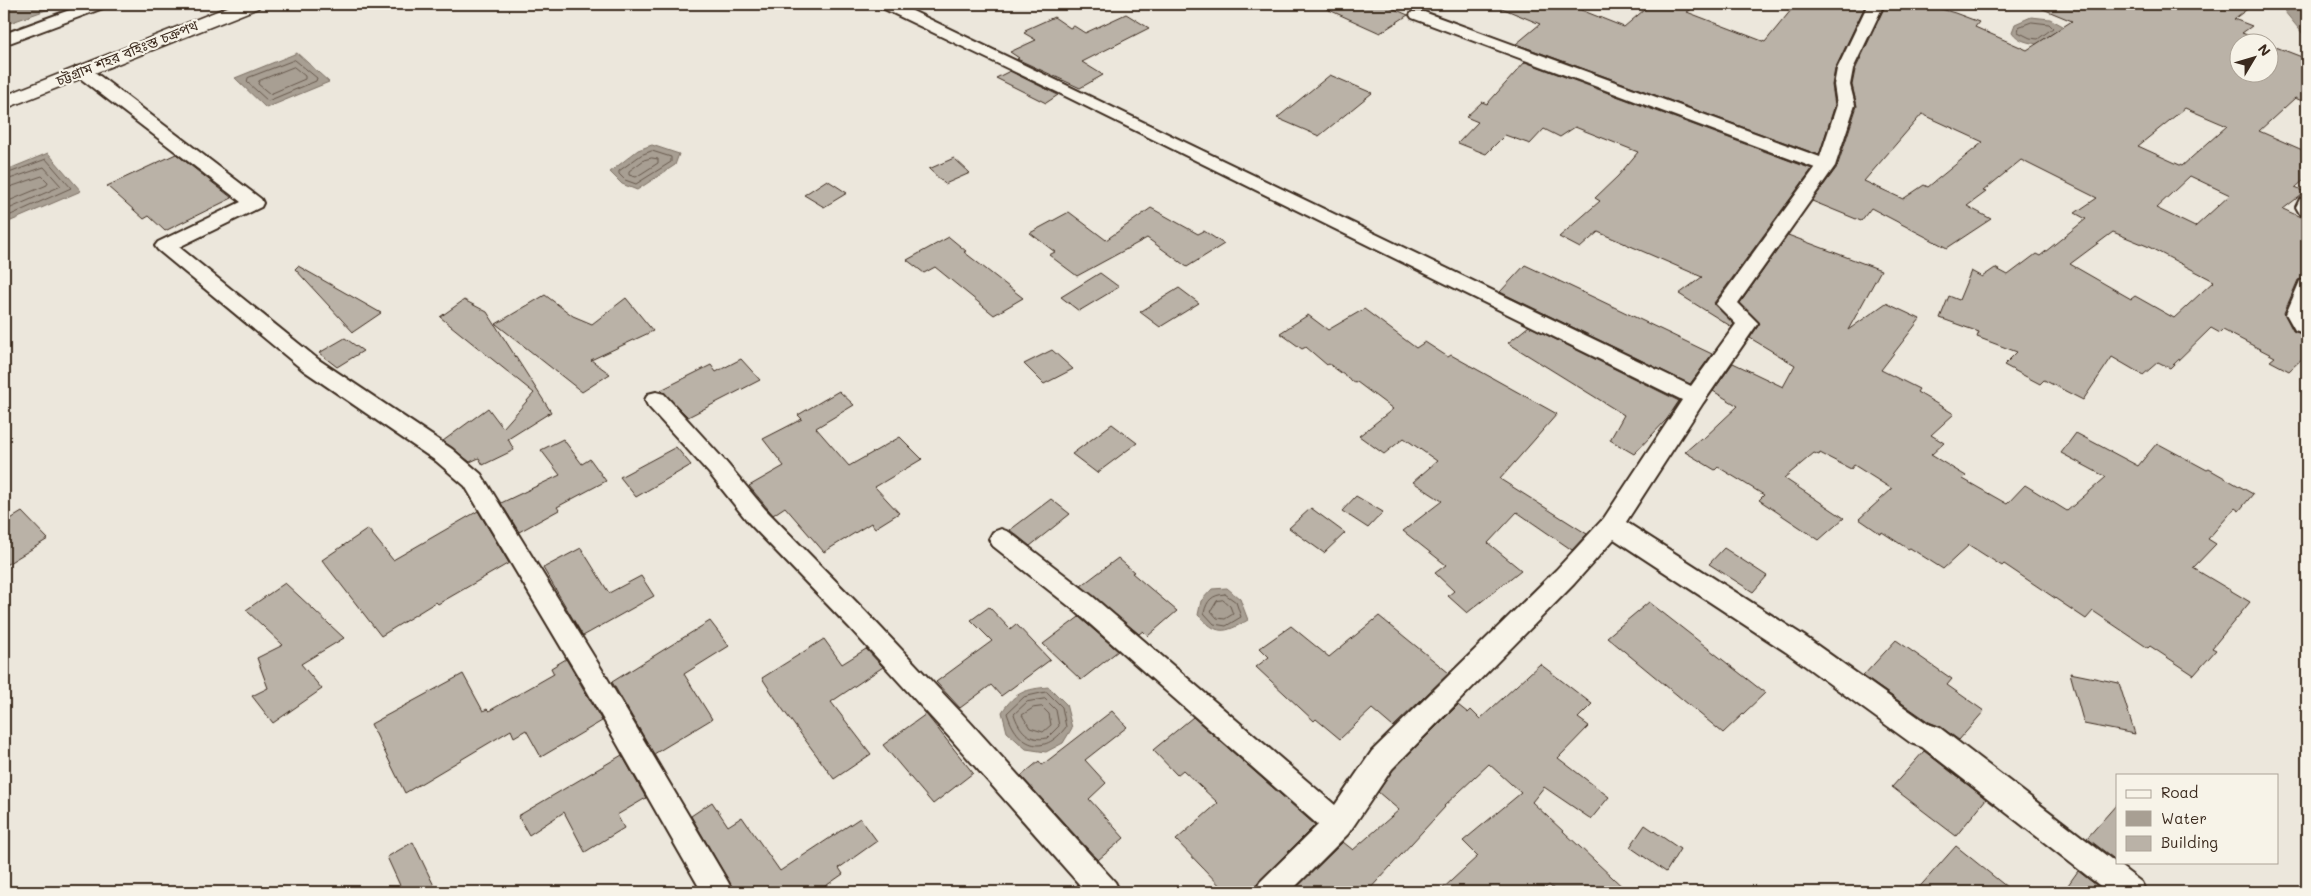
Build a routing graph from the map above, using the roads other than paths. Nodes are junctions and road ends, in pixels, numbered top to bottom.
1 (100, 4) edge
2 (215, 4) edge
3 (251, 4) edge
4 (886, 4) edge
5 (1876, 4) edge
6 (1418, 15) dead end
7 (4, 40) edge
8 (82, 71) junction
9 (4, 87) edge
10 (4, 103) edge
11 (1826, 166) junction
12 (2307, 203) edge
13 (2307, 210) edge
14 (2307, 286) edge
15 (2307, 327) edge
16 (1695, 397) junction
17 (656, 400) dead end
18 (1612, 524) junction
19 (1001, 539) dead end
20 (1338, 825) junction
21 (718, 892) edge
22 (1105, 892) edge
23 (1270, 892) edge
24 (2131, 892) edge

1 - 7 street
2 - 9 main road, চট্টগ্রাম শহর বহিঃস্ত চক্রপথ
3 - 8 main road, চট্টগ্রাম শহর বহিঃস্ত চক্রপথ
4 - 16 street
5 - 11 street
6 - 11 street
8 - 10 main road, চট্টগ্রাম শহর বহিঃস্ত চক্রপথ
8 - 21 street
11 - 16 street
12 - 13 street
14 - 15 street
16 - 18 street
17 - 22 street
18 - 20 street
18 - 24 street
19 - 20 street
20 - 23 street

